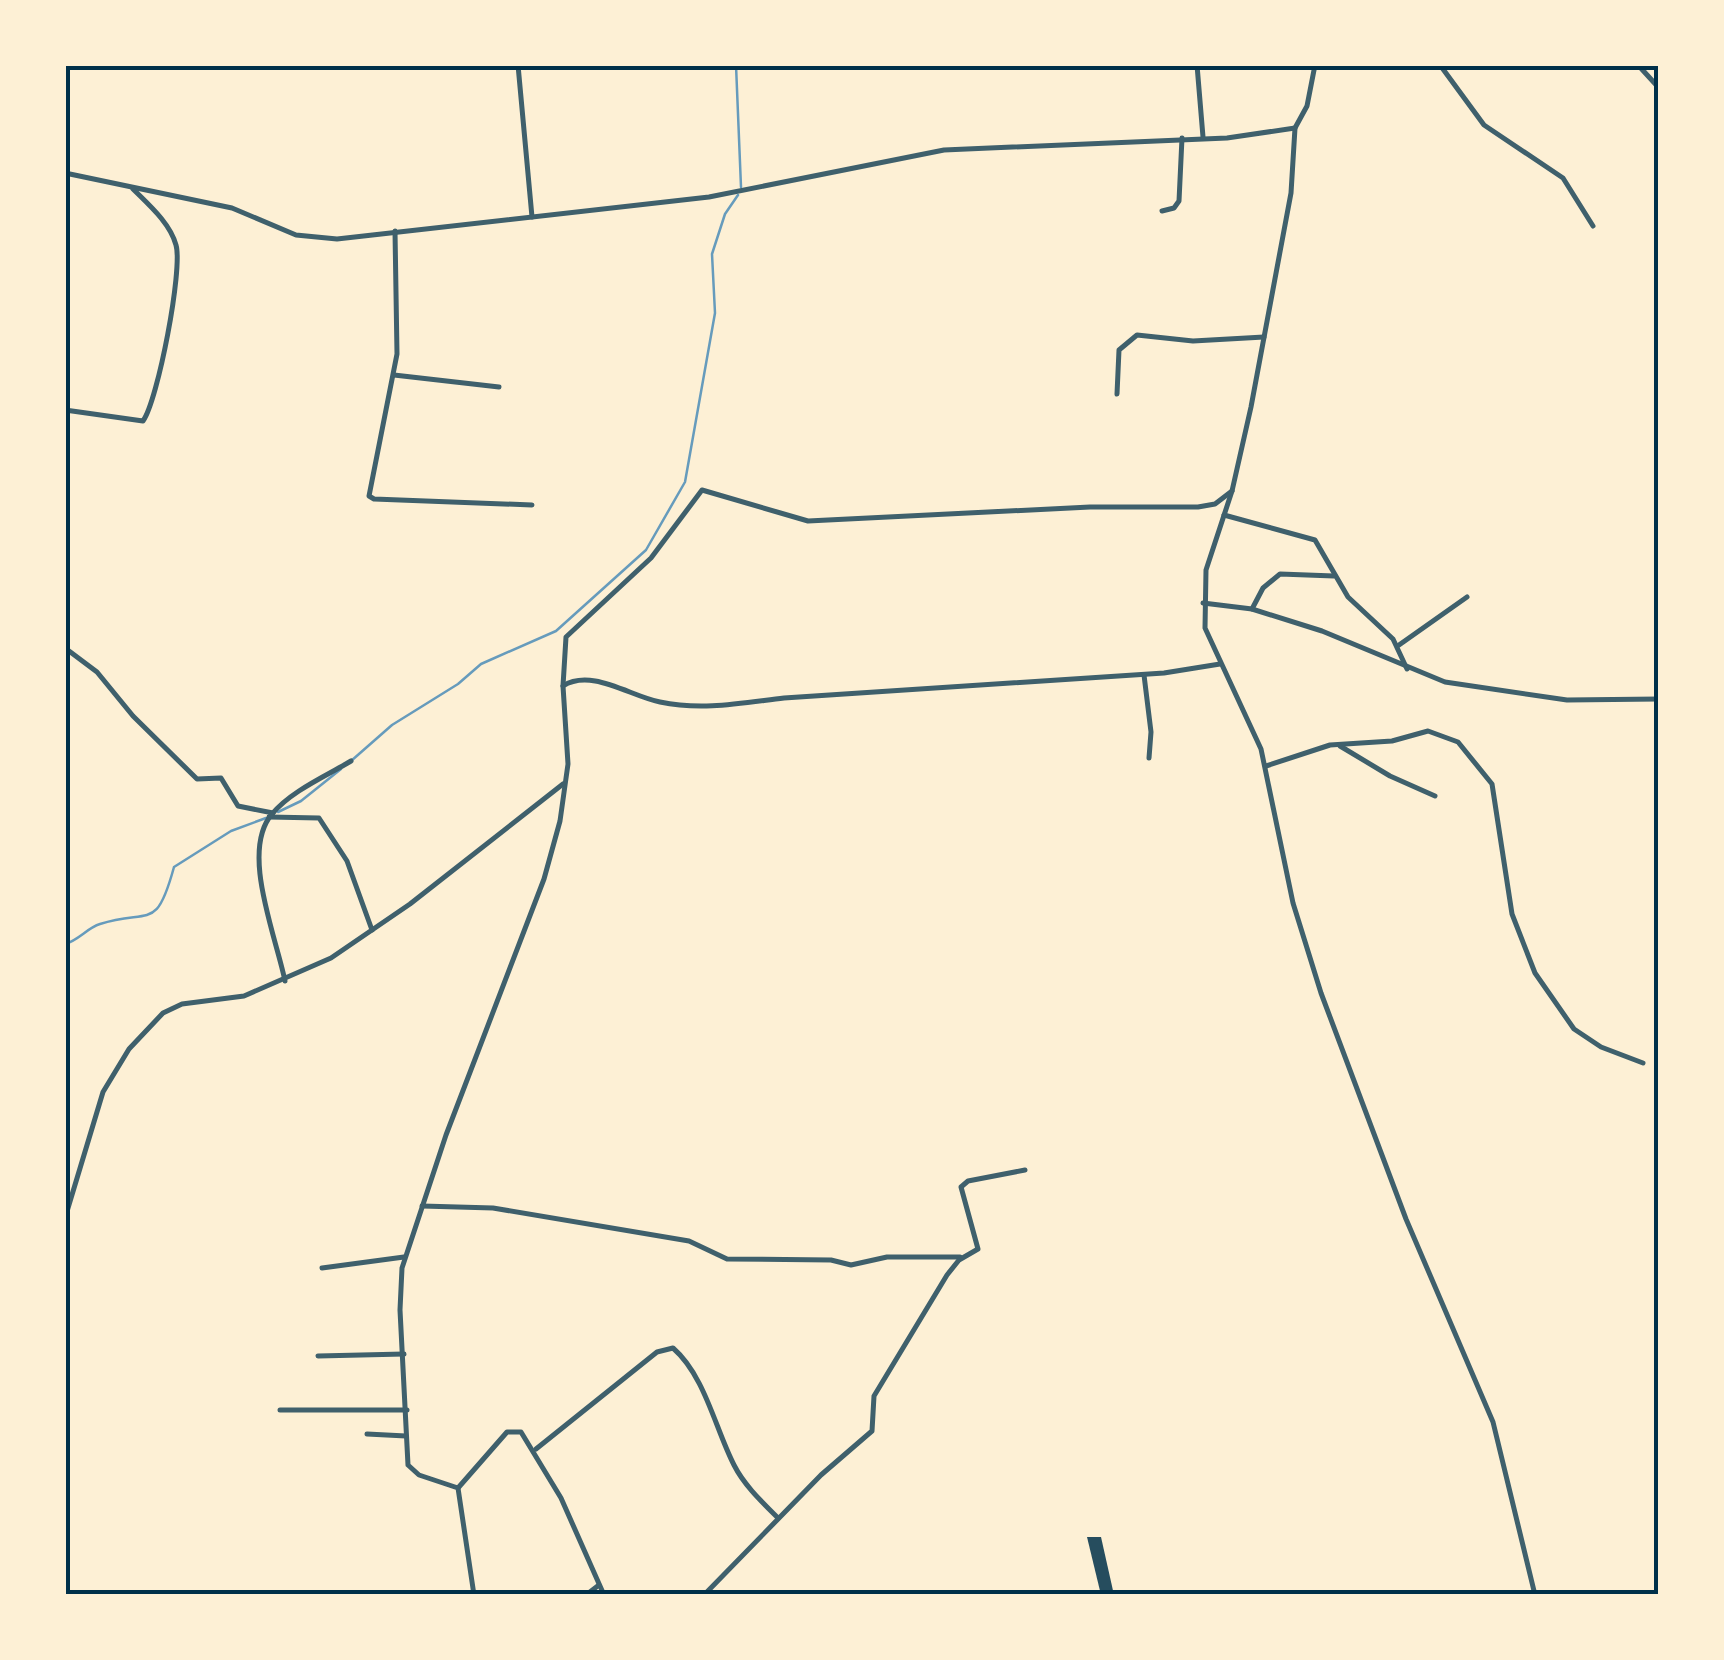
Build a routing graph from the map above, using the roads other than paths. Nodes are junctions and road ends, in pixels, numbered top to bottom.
1 (518, 65) edge
2 (1197, 65) edge
3 (1315, 65) edge
4 (1440, 65) edge
5 (1638, 65) edge
6 (1659, 88) edge
7 (1296, 128) junction
8 (1182, 138) junction
9 (1203, 138) junction
10 (65, 173) edge
11 (132, 188) junction
12 (1162, 210) dead end
13 (532, 217) junction
14 (1593, 226) dead end
15 (395, 230) junction
16 (1264, 338) junction
17 (394, 375) junction
18 (499, 387) dead end
19 (1117, 394) dead end
20 (65, 410) edge
21 (1232, 491) junction
22 (532, 504) dead end
23 (1224, 515) junction
24 (1334, 576) junction
25 (1467, 597) dead end
26 (1202, 604) junction
27 (1252, 609) junction
28 (1399, 645) junction
29 (65, 648) edge
30 (1220, 664) junction
31 (1407, 669) junction
32 (1144, 675) junction
33 (563, 686) junction
34 (1659, 699) edge
35 (1338, 744) junction
36 (1148, 758) dead end
37 (351, 761) dead end
38 (1266, 766) junction
39 (566, 782) junction
40 (1435, 796) dead end
41 (271, 815) junction
42 (372, 930) junction
43 (285, 981) junction
44 (1643, 1064) dead end
45 (1025, 1170) dead end
46 (422, 1206) junction
47 (65, 1218) edge
48 (963, 1257) junction
49 (404, 1258) junction
50 (322, 1268) dead end
51 (404, 1354) junction
52 (318, 1356) dead end
53 (280, 1410) dead end
54 (408, 1410) junction
55 (367, 1434) dead end
56 (406, 1436) junction
57 (536, 1449) junction
58 (458, 1488) junction
59 (778, 1518) junction
60 (598, 1585) junction
61 (474, 1595) edge
62 (586, 1595) edge
63 (604, 1595) edge
64 (704, 1595) edge
65 (1535, 1595) edge

1 - 13 street
2 - 9 street
3 - 7 street
4 - 14 street
5 - 6 street
7 - 9 street
7 - 16 street
8 - 9 street
8 - 12 street
8 - 13 street
10 - 11 street
11 - 15 street
11 - 20 street
13 - 15 street
15 - 17 street
16 - 19 street
16 - 21 street
17 - 18 street
17 - 22 street
21 - 23 street
21 - 33 street
23 - 24 street
23 - 26 street
24 - 27 street
24 - 28 street
25 - 28 street
26 - 27 street
26 - 30 street
27 - 31 street
28 - 31 street
29 - 41 street
30 - 32 street
30 - 38 street
31 - 34 street
32 - 33 street
32 - 36 street
33 - 39 street
35 - 38 street
35 - 40 street
35 - 44 street
37 - 41 street
38 - 65 street
39 - 42 street
39 - 46 street
41 - 42 street
41 - 43 street
42 - 43 street
43 - 47 street
45 - 48 street
46 - 48 street
46 - 49 street
48 - 59 street
49 - 50 street
49 - 51 street
51 - 52 street
51 - 54 street
53 - 54 street
54 - 56 street
55 - 56 street
56 - 58 street
57 - 58 street
57 - 59 street
57 - 60 street
58 - 61 street
59 - 64 street
60 - 62 street
60 - 63 street

